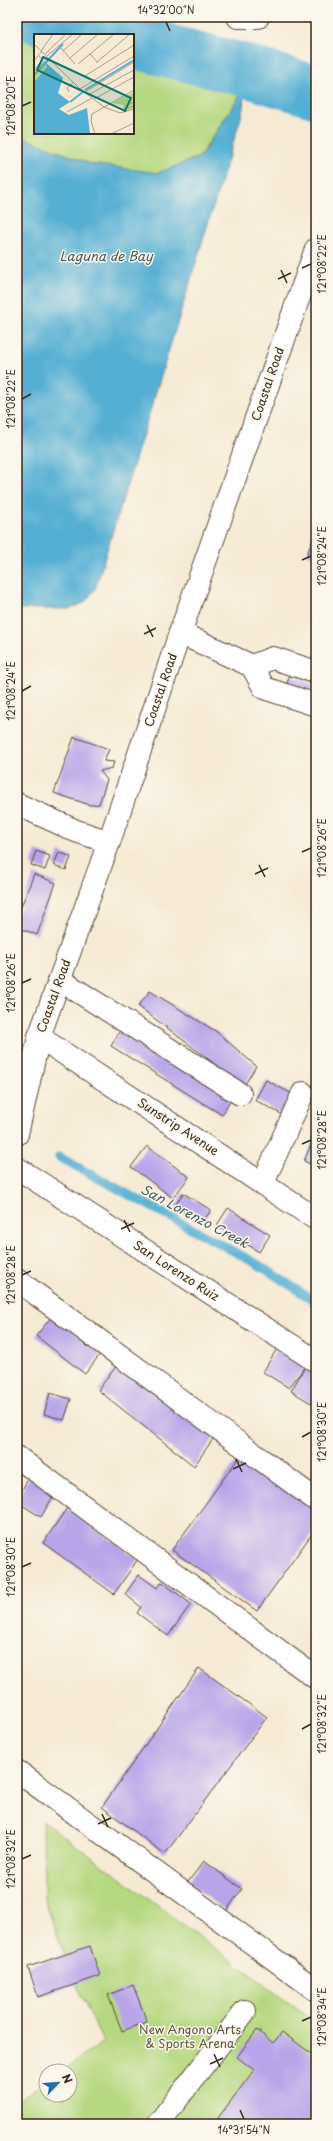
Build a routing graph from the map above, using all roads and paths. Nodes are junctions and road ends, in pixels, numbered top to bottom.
1 (238, 17) edge
2 (258, 17) edge
3 (316, 249) edge
4 (180, 633) junction
5 (252, 666) junction
6 (316, 672) edge
7 (316, 705) edge
8 (17, 804) edge
9 (109, 842) junction
10 (60, 980) junction
11 (39, 1037) junction
12 (303, 1093) dead end
13 (240, 1094) dead end
14 (17, 1134) edge
15 (17, 1168) edge
16 (263, 1183) junction
17 (316, 1219) edge
18 (17, 1280) edge
19 (316, 1362) edge
20 (17, 1457) edge
21 (316, 1500) edge
22 (316, 1678) edge
23 (17, 1771) edge
24 (316, 1990) edge
25 (245, 2011) dead end
26 (158, 2124) edge

1 - 2 street
3 - 4 street, Coastal Road
4 - 5 street
4 - 9 street, Coastal Road
5 - 6 street
5 - 7 street
8 - 9 street
9 - 10 street, Coastal Road
10 - 11 street, Coastal Road
10 - 13 street
11 - 14 street, Coastal Road
11 - 16 street, Sunstrip Avenue
12 - 16 street
15 - 19 street, San Lorenzo Ruiz
16 - 17 street, Sunstrip Avenue
18 - 21 street
20 - 22 street
23 - 24 street
25 - 26 street

